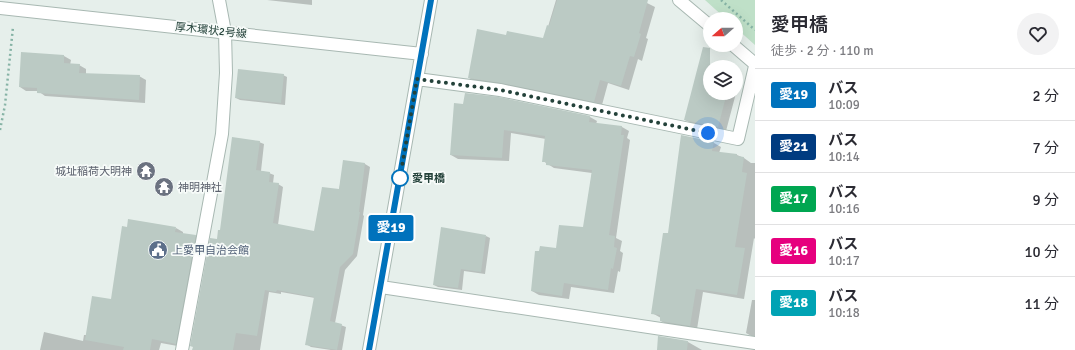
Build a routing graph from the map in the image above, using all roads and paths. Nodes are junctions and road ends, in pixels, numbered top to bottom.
1 (219, 0) edge
2 (431, 0) edge
3 (679, 0) edge
4 (721, 0) edge
5 (0, 8) edge
6 (14, 9) junction
7 (703, 20) edge
8 (755, 30) edge
9 (225, 32) junction
10 (741, 52) edge
11 (422, 54) junction
12 (755, 65) edge
13 (417, 79) junction
14 (0, 130) edge
15 (381, 287) junction
16 (714, 338) junction
17 (755, 343) edge
18 (182, 350) edge
19 (369, 350) edge
20 (712, 350) edge

1 - 9 street
2 - 11 street
3 - 7 street
4 - 8 path
5 - 6 street, 厚木環状2号線
6 - 9 street, 厚木環状2号線
6 - 14 path
9 - 11 street, 厚木環状2号線
9 - 18 street
10 - 12 street
11 - 13 street
12 - 13 street
13 - 15 street
15 - 16 street
15 - 19 street
16 - 17 street
16 - 20 street

